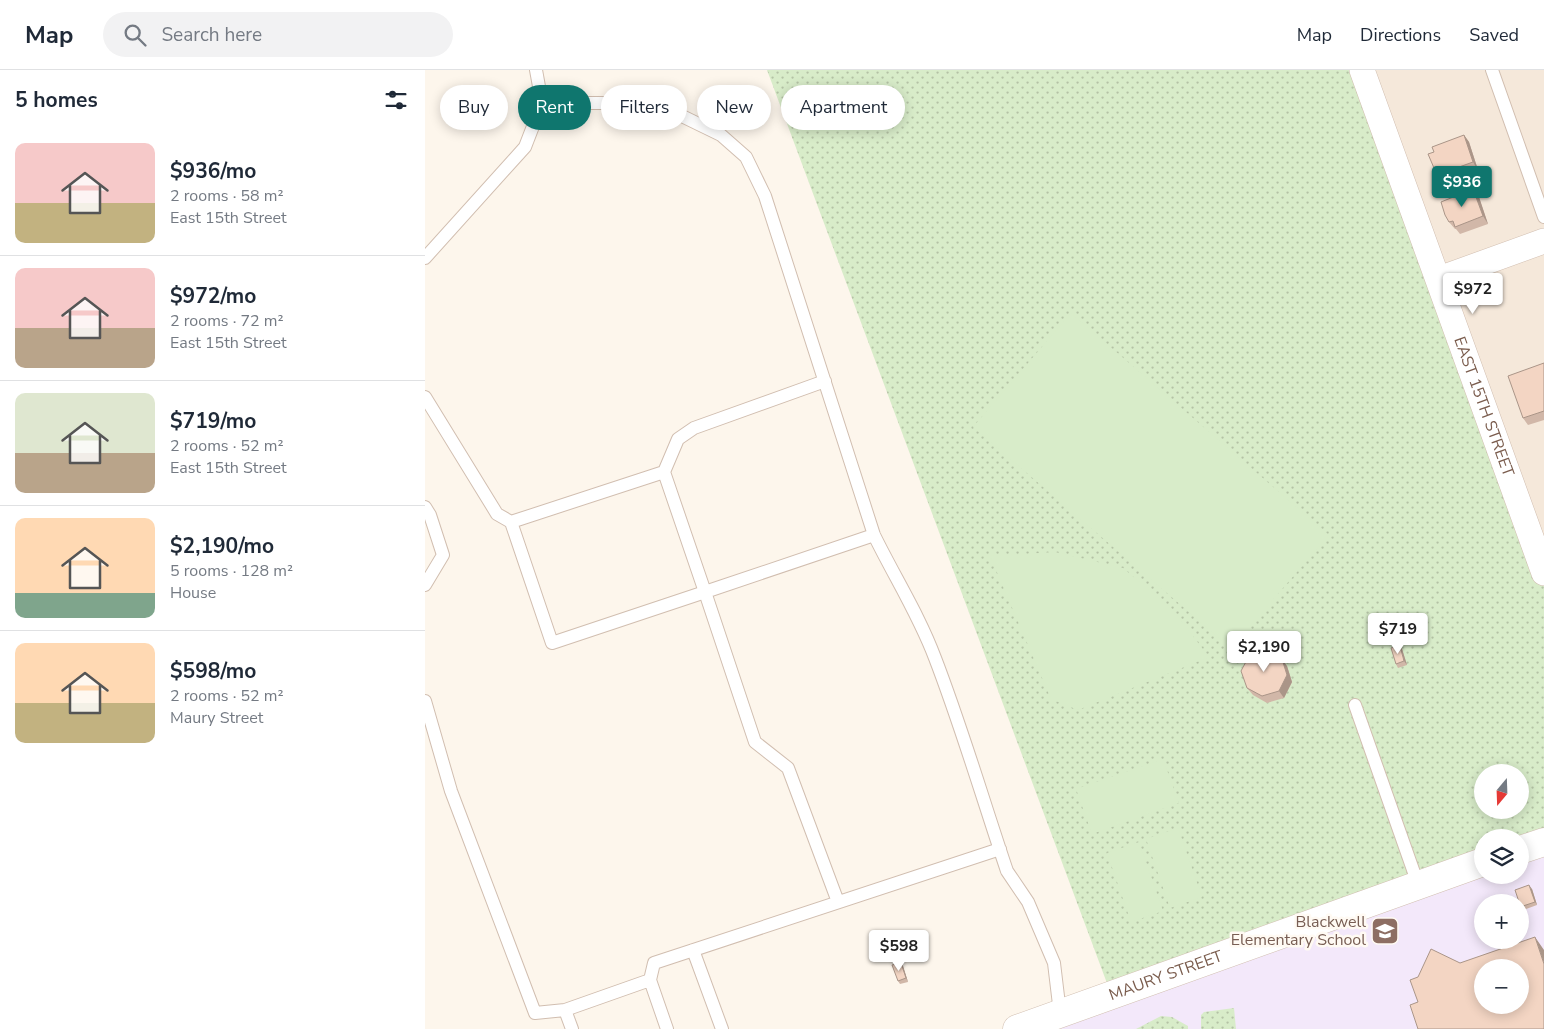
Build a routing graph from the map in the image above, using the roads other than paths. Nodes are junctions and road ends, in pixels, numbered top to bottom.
1 (537, 70) edge
2 (1362, 70) edge
3 (1492, 70) edge
4 (539, 85) edge
5 (591, 104) edge
6 (532, 130) edge
7 (1544, 217) edge
8 (1544, 241) edge
9 (425, 258) edge
10 (1439, 279) junction
11 (825, 381) junction
12 (425, 397) edge
13 (664, 472) junction
14 (425, 507) edge
15 (511, 522) junction
16 (874, 535) junction
17 (1544, 573) edge
18 (425, 585) edge
19 (705, 592) junction
20 (425, 701) edge
21 (1355, 706) dead end
22 (1544, 842) edge
23 (1529, 847) edge
24 (999, 849) junction
25 (1474, 865) edge
26 (1418, 884) junction
27 (838, 902) junction
28 (693, 950) junction
29 (650, 980) junction
30 (565, 1010) junction
31 (1060, 1013) junction
32 (572, 1029) edge
33 (667, 1029) edge
34 (722, 1029) edge
35 (1017, 1029) edge

1 - 4 lane
2 - 10 street, EAST 15TH STREET
3 - 7 lane
5 - 11 lane
6 - 9 lane
8 - 10 street
10 - 17 street, EAST 15TH STREET
11 - 13 lane
11 - 16 lane
12 - 15 lane
13 - 15 lane
13 - 19 lane
14 - 18 lane
15 - 19 lane
16 - 19 lane
16 - 24 lane
19 - 27 lane
20 - 30 lane
21 - 26 lane
22 - 23 street
24 - 27 lane
24 - 31 lane
25 - 26 street, MAURY STREET
26 - 31 street, MAURY STREET
27 - 28 lane
28 - 29 lane
28 - 34 lane
29 - 30 lane
29 - 33 lane
30 - 32 lane
31 - 35 street, MAURY STREET

